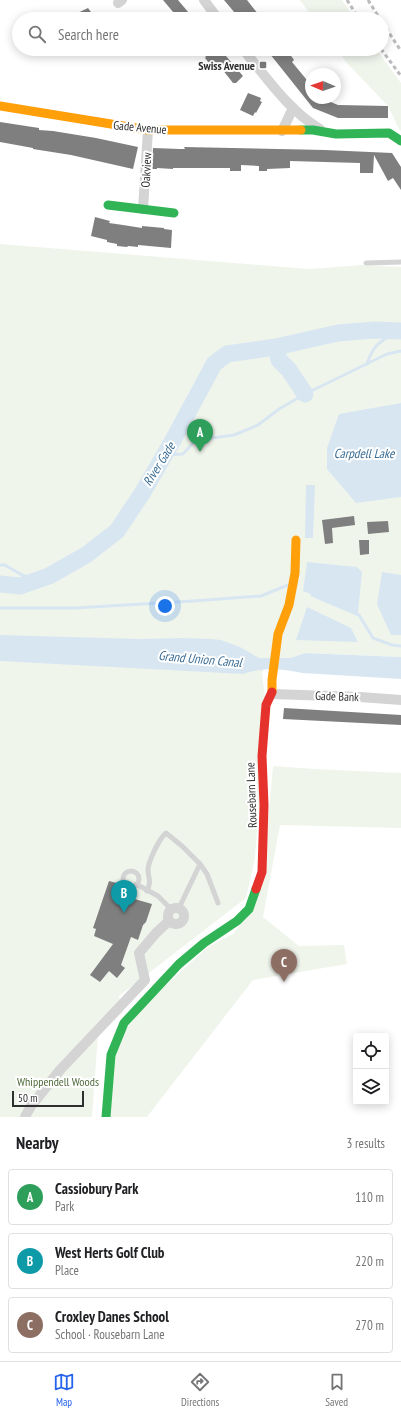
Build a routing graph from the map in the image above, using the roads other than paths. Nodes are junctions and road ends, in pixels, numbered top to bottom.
1 (204, 0) edge
2 (213, 12) edge
3 (249, 56) edge
4 (0, 106) edge
5 (293, 108) junction
6 (148, 130) junction
7 (282, 131) junction
8 (324, 131) junction
9 (401, 141) edge
10 (108, 205) dead end
11 (144, 209) junction
12 (174, 213) dead end
13 (401, 262) edge
14 (366, 263) dead end
15 (296, 540) dead end
16 (272, 694) junction
17 (401, 700) edge
18 (200, 864) junction
19 (136, 884) dead end
20 (148, 891) junction
21 (218, 903) dead end
22 (175, 909) junction
23 (169, 921) junction
24 (25, 1117) edge
25 (106, 1117) edge

1 - 2 street
3 - 5 street
4 - 6 street, Gade Avenue
5 - 7 street
5 - 8 street
6 - 7 street, Gade Avenue
6 - 11 street, Oakview
7 - 8 street, Gade Avenue
8 - 9 street, Gade Avenue
10 - 11 street
11 - 12 street
13 - 14 lane
15 - 16 street, Rousebarn Lane
16 - 17 street, Gade Bank
16 - 25 street, Rousebarn Lane
18 - 20 lane
18 - 21 lane
18 - 22 lane
19 - 20 lane
20 - 22 lane
22 - 23 street
22 - 23 street
23 - 24 street

